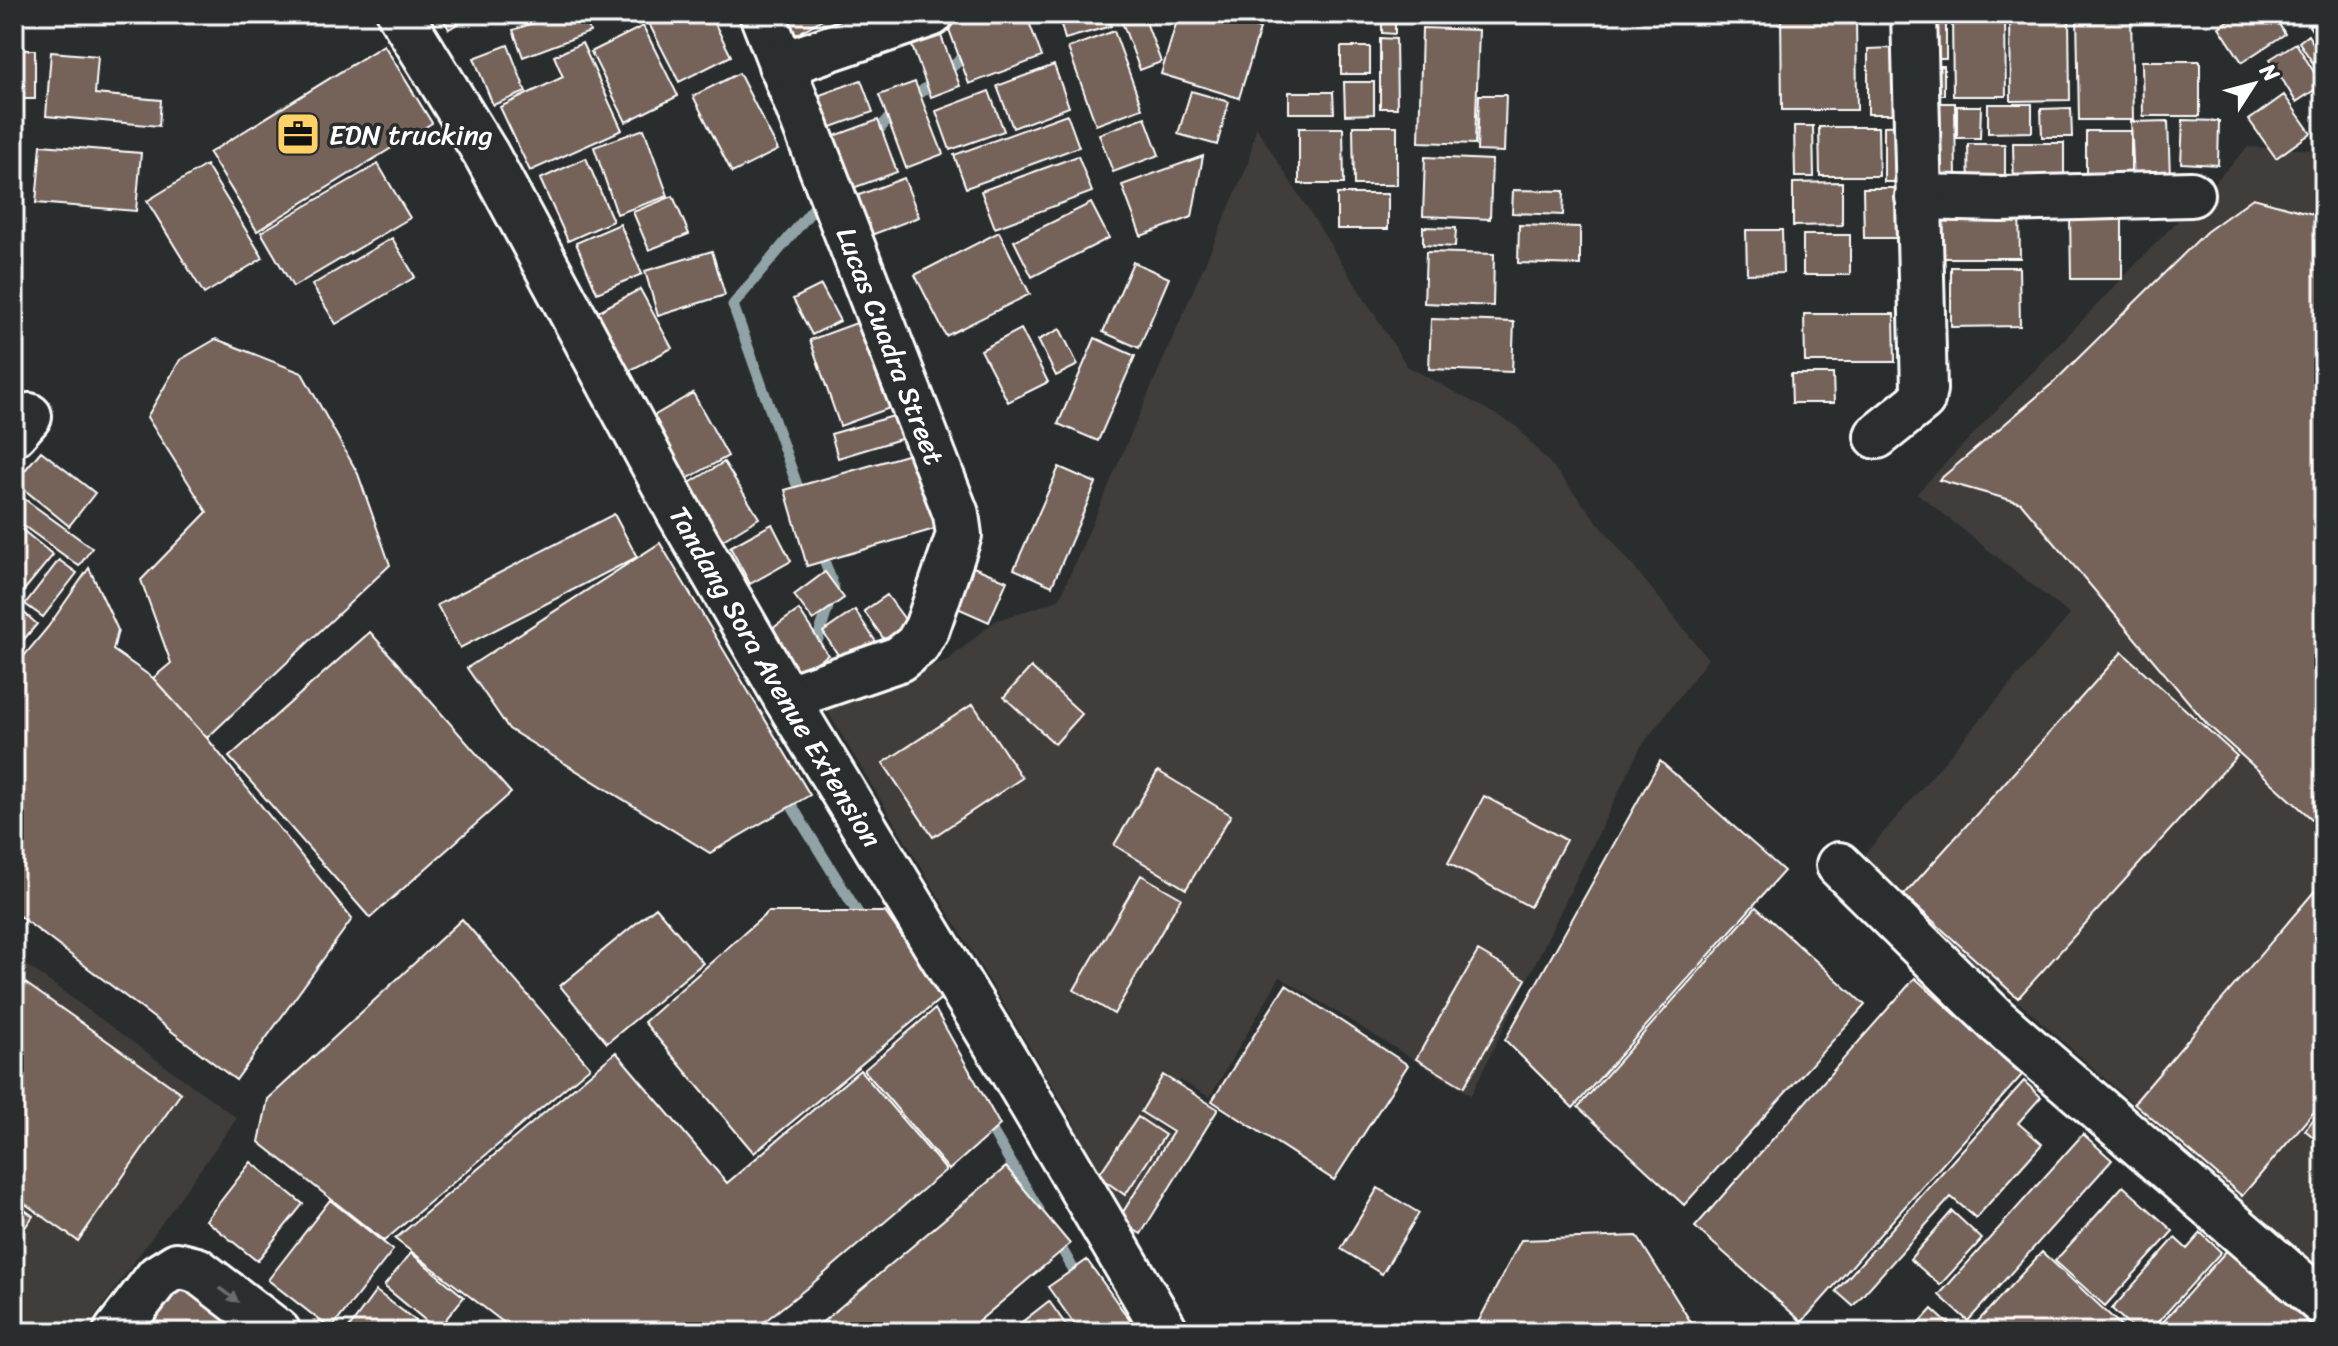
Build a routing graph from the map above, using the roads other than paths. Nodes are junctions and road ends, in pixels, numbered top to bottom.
1 (400, 14) edge
2 (762, 14) edge
3 (931, 14) edge
4 (1914, 14) edge
5 (781, 65) junction
6 (2191, 194) dead end
7 (1918, 197) junction
8 (1877, 436) dead end
9 (786, 698) junction
10 (1839, 865) dead end
11 (2324, 1304) edge
12 (116, 1332) edge
13 (278, 1332) edge
14 (1166, 1332) edge

1 - 9 street, Tandang Sora Avenue Extension
2 - 5 street, Lucas Cuadra Street
3 - 5 street
4 - 7 street
5 - 9 street, Lucas Cuadra Street
6 - 7 street
7 - 8 street
9 - 14 street, Tandang Sora Avenue Extension
10 - 11 street
12 -> 13 street

